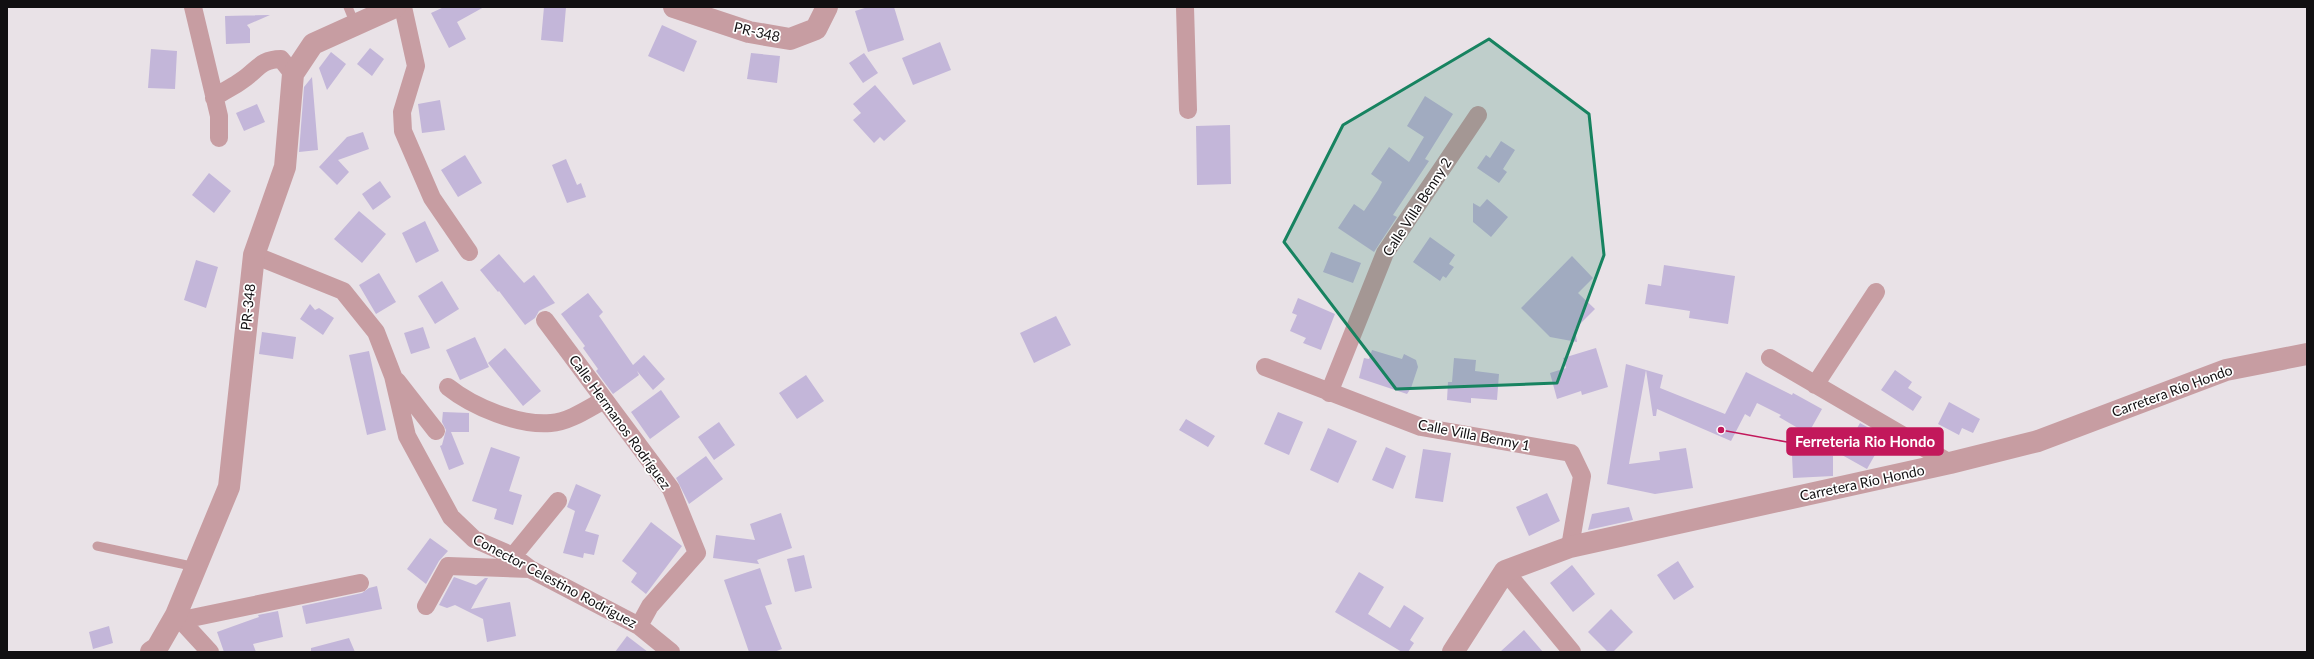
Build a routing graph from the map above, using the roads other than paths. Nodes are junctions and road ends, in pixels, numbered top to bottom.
1 (193, 7) edge
2 (394, 7) edge
3 (403, 7) edge
4 (674, 7) edge
5 (828, 7) edge
6 (1185, 7) edge
7 (352, 15) edge
8 (292, 74) junction
9 (214, 98) junction
10 (1188, 110) dead end
11 (1478, 115) dead end
12 (219, 138) dead end
13 (469, 252) dead end
14 (254, 255) junction
15 (1876, 292) dead end
16 (545, 320) dead end
17 (2307, 354) edge
18 (1770, 358) dead end
19 (1265, 367) dead end
20 (393, 376) junction
21 (1816, 385) junction
22 (448, 388) dead end
23 (1329, 393) junction
24 (604, 400) junction
25 (436, 432) dead end
26 (1950, 463) junction
27 (558, 501) dead end
28 (97, 546) dead end
29 (1570, 547) junction
30 (513, 556) junction
31 (196, 567) junction
32 (530, 569) junction
33 (1505, 570) junction
34 (360, 583) dead end
35 (426, 606) dead end
36 (179, 617) junction
37 (639, 626) junction
38 (151, 652) edge
39 (210, 652) edge
40 (671, 652) edge
41 (1452, 652) edge
42 (1572, 652) edge

1 - 9 street
2 - 7 street
3 - 13 street
4 - 5 street, PR-348 / PR-348
6 - 10 street
7 - 8 street
8 - 9 street
8 - 14 street, PR-348 / PR-348
9 - 12 street
11 - 23 street, Calle Villa Benny 2
14 - 20 street, Conector Celestino Rodríguez
14 - 31 street, PR-348 / PR-348
15 - 21 street
16 - 24 street, Calle Hermanos Rodríguez
17 - 26 street, Carretera Río Hondo
18 - 21 street
19 - 23 street, Calle Villa Benny 1
20 - 25 street
20 - 30 street, Conector Celestino Rodríguez
21 - 26 street
22 - 24 street
23 - 29 street, Calle Villa Benny 1
24 - 37 street, Calle Hermanos Rodríguez
26 - 29 street, Carretera Río Hondo
27 - 30 street
28 - 31 lane
29 - 33 street, Carretera Río Hondo
30 - 32 street, Conector Celestino Rodríguez
31 - 36 street, PR-348 / PR-348
32 - 35 street
32 - 37 street, Conector Celestino Rodríguez
33 - 41 street
33 - 42 street
34 - 36 street
36 - 38 street, PR-348 / PR-348
36 - 39 street
37 - 40 street, Conector Celestino Rodríguez

